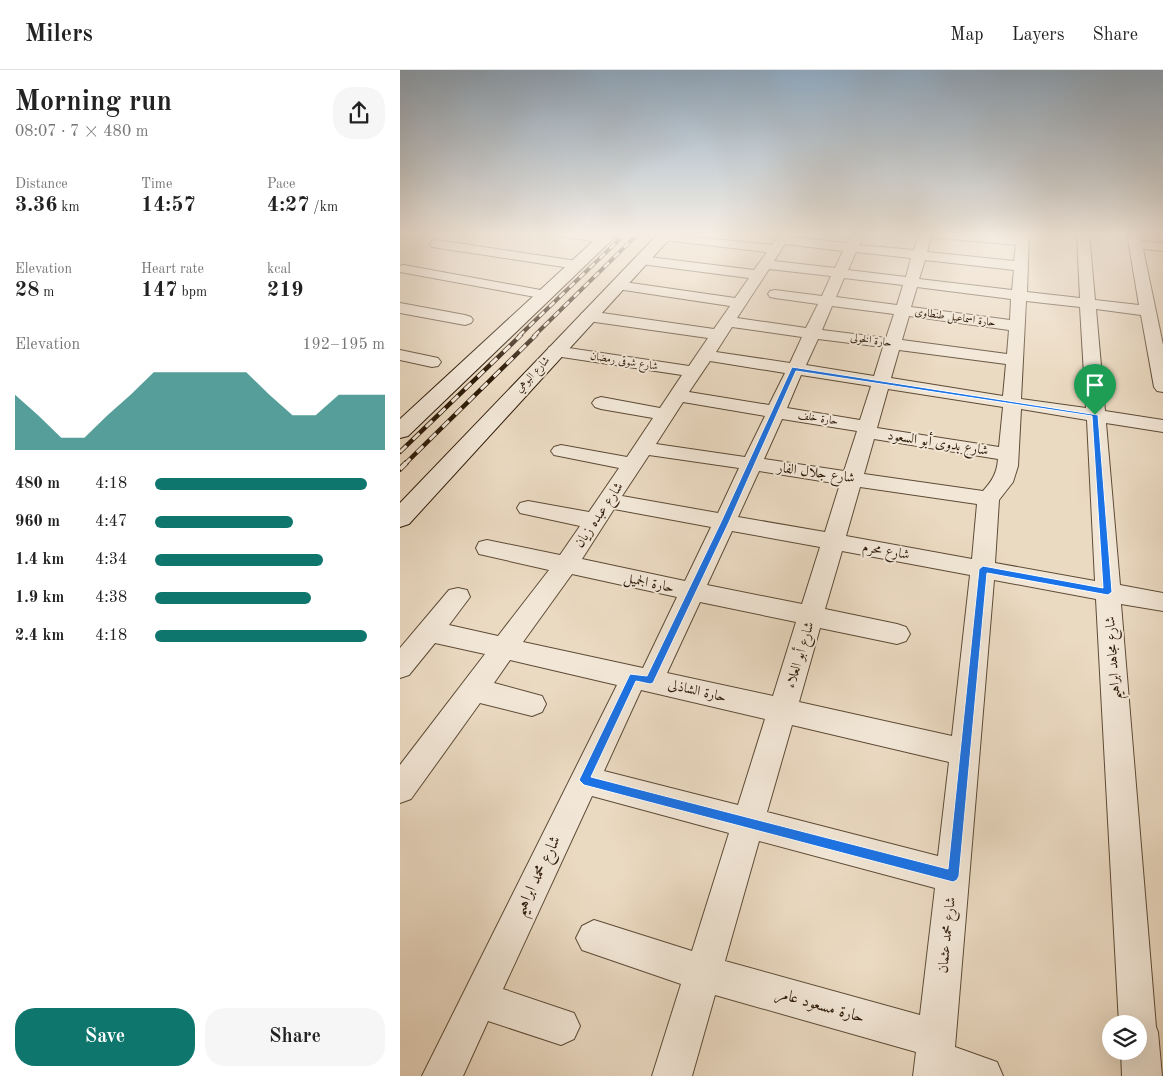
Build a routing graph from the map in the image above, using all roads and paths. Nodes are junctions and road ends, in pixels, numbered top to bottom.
1 (459, 280) edge
2 (562, 280) edge
3 (622, 280) edge
4 (755, 280) edge
5 (837, 280) edge
6 (895, 280) edge
7 (1020, 280) edge
8 (1086, 280) edge
9 (1141, 280) edge
10 (911, 282) junction
11 (617, 285) junction
12 (775, 294) dead end
13 (546, 295) junction
14 (1019, 295) junction
15 (827, 300) junction
16 (740, 303) junction
17 (1088, 304) junction
18 (400, 308) edge
19 (903, 311) junction
20 (1147, 311) junction
21 (588, 316) junction
22 (465, 320) dead end
23 (1017, 326) junction
24 (723, 328) junction
25 (811, 333) junction
26 (893, 344) junction
27 (555, 351) junction
28 (416, 358) edge
29 (1015, 360) junction
30 (699, 364) junction
31 (794, 369) junction
32 (400, 370) edge
33 (1162, 377) edge
34 (882, 382) junction
35 (678, 396) junction
36 (1012, 402) junction
37 (602, 403) dead end
38 (775, 412) junction
39 (666, 414) junction
40 (1095, 415) junction
41 (1163, 426) edge
42 (868, 429) junction
43 (400, 431) edge
44 (561, 451) dead end
45 (1008, 454) junction
46 (639, 456) junction
47 (751, 464) junction
48 (853, 479) junction
49 (988, 499) junction
50 (608, 501) junction
51 (528, 508) dead end
52 (400, 518) edge
53 (595, 521) junction
54 (725, 522) junction
55 (834, 542) junction
56 (487, 548) dead end
57 (565, 566) junction
58 (983, 569) junction
59 (692, 592) junction
60 (1108, 592) junction
61 (458, 597) dead end
62 (1163, 602) edge
63 (812, 617) junction
64 (429, 631) junction
65 (897, 634) dead end
66 (505, 648) junction
67 (400, 667) edge
68 (642, 679) junction
69 (474, 690) junction
70 (532, 704) dead end
71 (783, 711) junction
72 (965, 752) junction
73 (584, 780) junction
74 (400, 789) edge
75 (750, 822) junction
76 (953, 876) junction
77 (594, 938) dead end
78 (703, 973) junction
79 (479, 1000) junction
80 (1137, 1015) edge
81 (561, 1026) dead end
82 (935, 1058) edge
83 (1141, 1060) edge
84 (442, 1076) edge
85 (672, 1076) edge
86 (983, 1076) edge
87 (1142, 1076) edge

1 - 13 street
2 - 13 street
3 - 11 street, شارع البوهي
4 - 16 street, شارع عبده زيان
5 - 15 street, شارع محمد ابراهيم
6 - 10 street
7 - 14 street
8 - 17 street, شارع مجاهد ابراهيم
9 - 20 street
10 - 14 street
10 - 19 street, شارع أبو العلاء
11 - 16 street
11 - 21 street, شارع البوهي
12 - 15 street, حارة اسماعيل طنطاوى
13 - 43 street
14 - 17 street
14 - 23 street
15 - 19 street, حارة اسماعيل طنطاوى
15 - 25 street, شارع محمد ابراهيم
16 - 24 street, شارع عبده زيان
17 - 20 street
17 - 40 street, شارع مجاهد ابراهيم
18 - 22 street
19 - 23 street, حارة اسماعيل طنطاوى
19 - 26 street, شارع أبو العلاء
20 - 33 street
21 - 24 street, حارة الخولى
21 - 27 street, شارع البوهي
23 - 29 street
24 - 25 street, حارة الخولى
24 - 30 street, شارع عبده زيان
25 - 26 street, حارة الخولى
25 - 31 street, شارع محمد ابراهيم
26 - 29 street, حارة الخولى
26 - 34 street, شارع أبو العلاء
27 - 30 street, شارع شوقى رمضان
27 - 52 street, شارع البوهي
28 - 32 street
29 - 36 street
30 - 31 street, شارع شوقى رمضان
30 - 35 street, شارع عبده زيان
31 - 34 street, شارع شوقى رمضان
31 - 38 street, شارع محمد ابراهيم
34 - 36 street, شارع شوقى رمضان
34 - 42 street, شارع أبو العلاء
35 - 38 street, حارة خلف
35 - 39 street, شارع عبده زيان
36 - 40 street, شارع شوقى رمضان
36 - 45 street
37 - 39 street
38 - 42 street, حارة خلف
38 - 47 street, شارع محمد ابراهيم
39 - 46 street, شارع عبده زيان
40 - 41 street, شارع شوقى رمضان
40 - 60 street, شارع مجاهد ابراهيم
42 - 45 street, شارع بدوى أبو السعود
42 - 48 street, شارع أبو العلاء
44 - 46 street, شارع جلال الفار
45 - 49 street
46 - 47 street, شارع جلال الفار
46 - 50 street, شارع عبده زيان
47 - 48 street, شارع جلال الفار
47 - 54 street, شارع محمد ابراهيم
48 - 49 street, شارع جلال الفار
48 - 55 street, شارع أبو العلاء
49 - 58 street, شارع محمد عثمان
50 - 53 street, شارع عبده زيان
50 - 54 street, شارع محرم
51 - 53 street
53 - 57 street, شارع عبده زيان
54 - 55 street, شارع محرم
54 - 59 street, شارع محمد ابراهيم
55 - 58 street, شارع محرم
55 - 63 street, شارع أبو العلاء
56 - 57 street, حارة الجميل
57 - 59 street, حارة الجميل
57 - 66 street, شارع عبده زيان
58 - 60 street, شارع محرم
58 - 72 street, شارع محمد عثمان
59 - 63 street, حارة الجميل
59 - 68 street, شارع محمد ابراهيم
60 - 62 street, شارع محرم
60 - 80 street, شارع مجاهد ابراهيم
61 - 64 street
63 - 65 street, حارة الجميل
63 - 71 street, شارع أبو العلاء
64 - 66 street, حارة الشاذلى
64 - 67 street
66 - 68 street, حارة الشاذلى
66 - 69 street, شارع عبده زيان
68 - 71 street, حارة الشاذلى
68 - 73 street, شارع محمد ابراهيم
69 - 70 street
69 - 74 street, شارع عبده زيان
71 - 72 street, حارة الشاذلى
71 - 75 street, شارع أبو العلاء
72 - 76 street, شارع محمد عثمان
73 - 75 street
73 - 79 street, شارع محمد ابراهيم
75 - 76 street
75 - 78 street, شارع أبو العلاء
76 - 82 street, شارع محمد عثمان
77 - 78 street, حارة مسعود عامر
78 - 82 street, حارة مسعود عامر
78 - 85 street, شارع أبو العلاء
79 - 81 street
79 - 84 street, شارع محمد ابراهيم
82 - 86 street, حارة مسعود عامر
83 - 87 street

